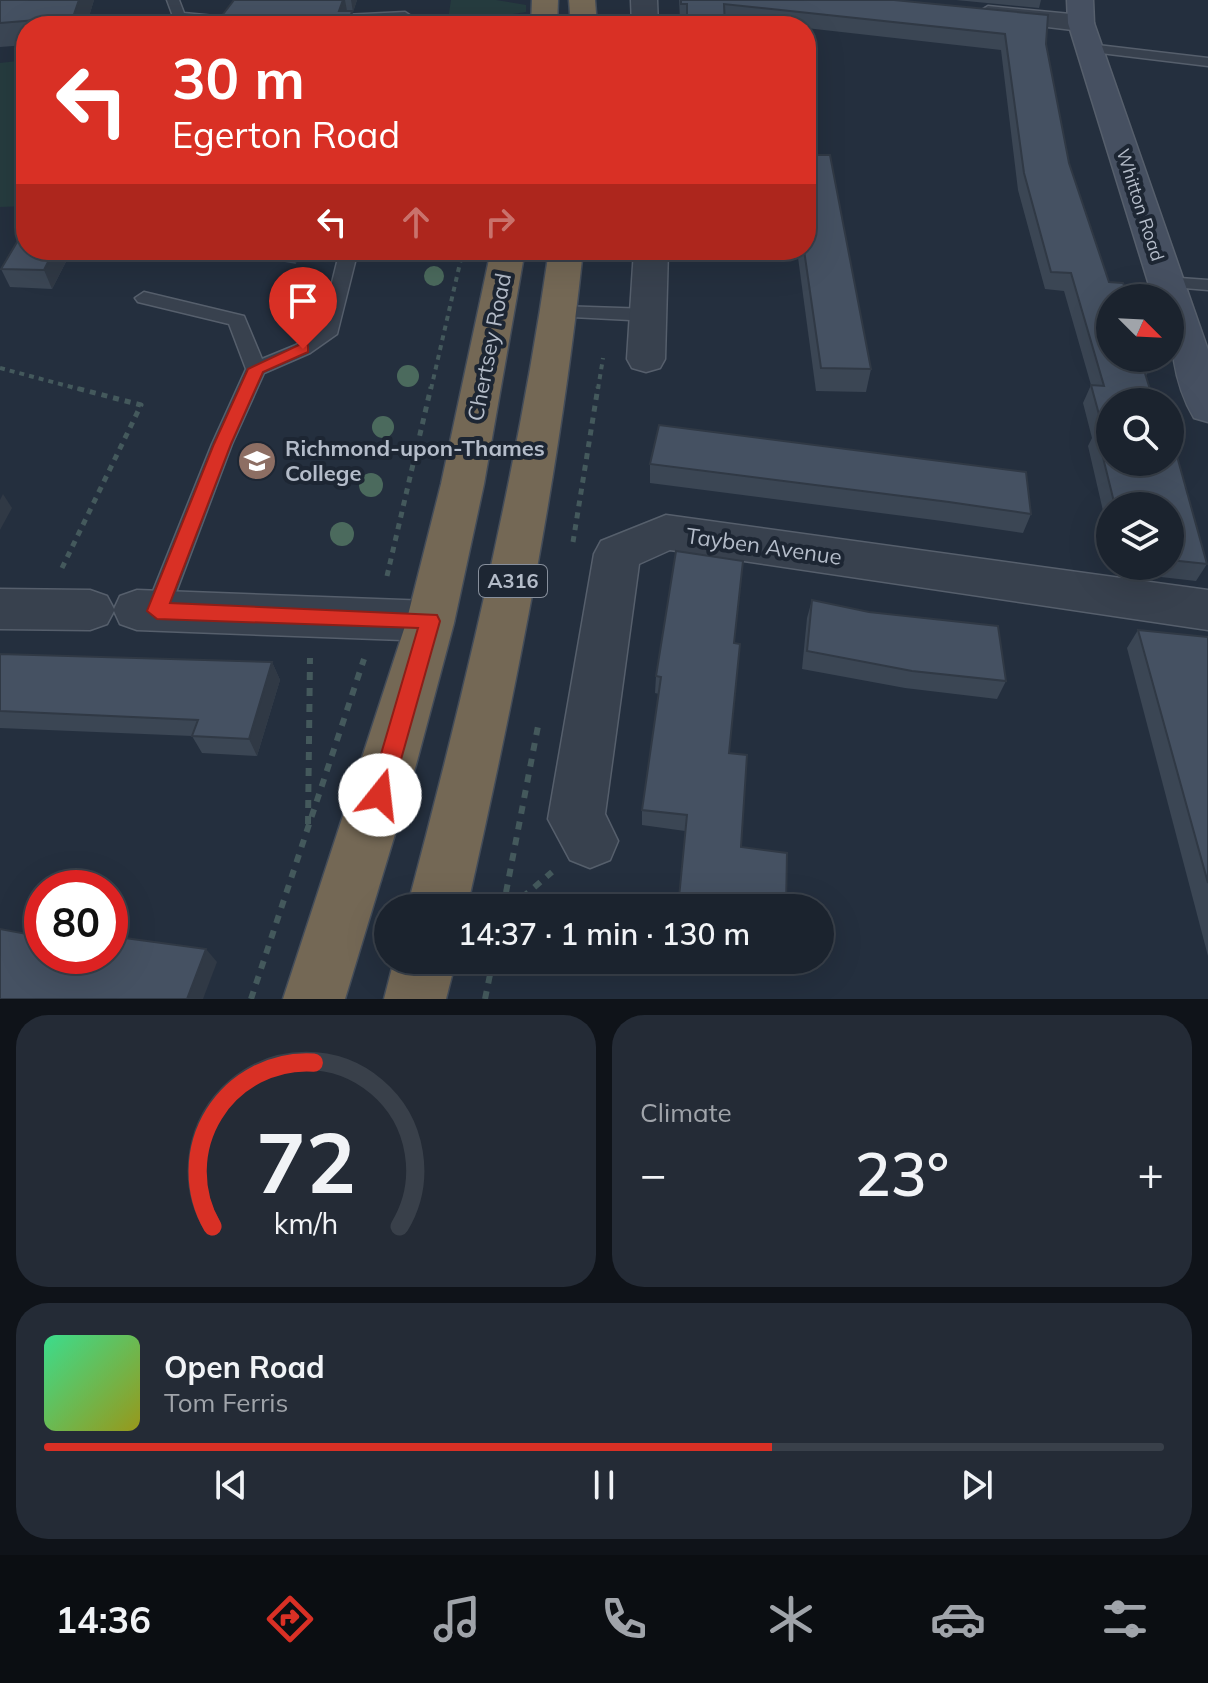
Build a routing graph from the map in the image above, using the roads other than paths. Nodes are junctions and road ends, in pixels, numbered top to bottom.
1 (956, 11) edge
2 (1083, 24) edge
3 (1208, 62) edge
4 (347, 260) edge
5 (506, 260) edge
6 (565, 260) edge
7 (651, 260) edge
8 (1166, 282) junction
9 (1208, 285) edge
10 (144, 298) dead end
11 (559, 312) junction
12 (650, 315) junction
13 (646, 359) dead end
14 (256, 369) junction
15 (1208, 408) edge
16 (21, 609) edge
17 (128, 610) junction
18 (1208, 610) edge
19 (430, 621) junction
20 (590, 841) dead end
21 (440, 894) edge
22 (421, 974) edge
23 (314, 999) edge
24 (415, 999) edge

1 - 2 street
2 - 3 lane
2 - 8 main road, Whitton Road
4 - 14 lane
5 - 19 highway, Chertsey Road
6 - 11 highway, A316
7 - 12 street
8 - 9 lane
8 - 15 main road, Whitton Road
10 - 14 lane
11 - 12 lane
11 - 21 highway, A316
12 - 13 street
14 - 17 lane
16 - 17 street
17 - 19 street
18 - 20 street, Tayben Avenue
19 - 23 highway, Chertsey Road
22 - 24 highway

